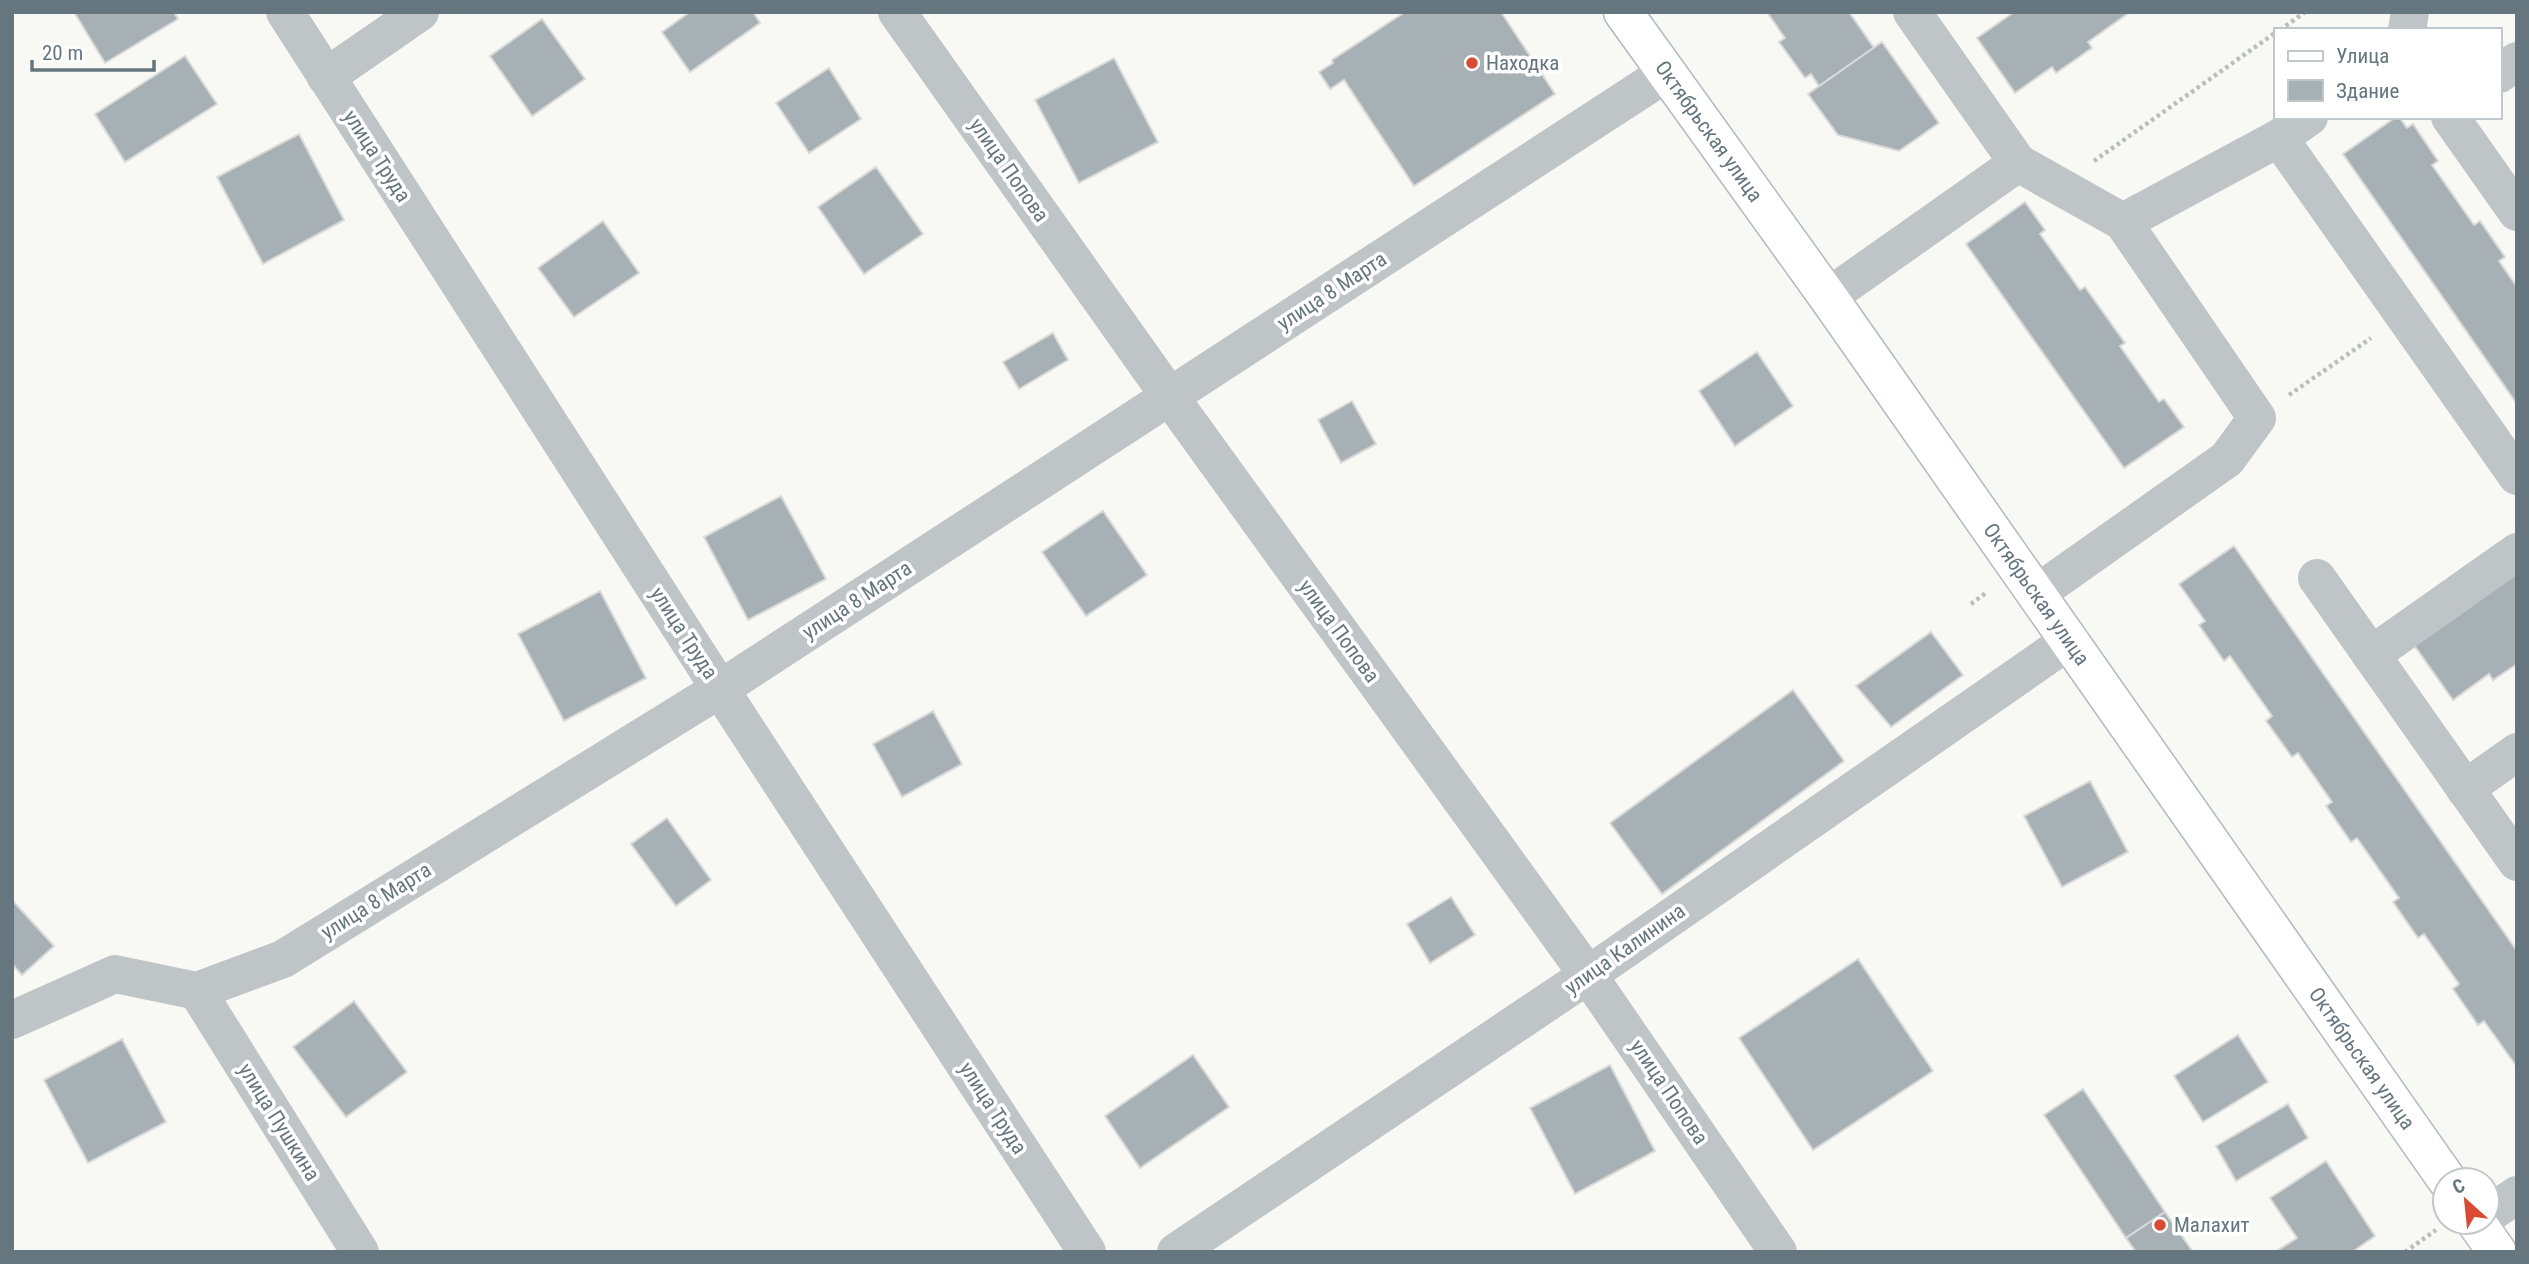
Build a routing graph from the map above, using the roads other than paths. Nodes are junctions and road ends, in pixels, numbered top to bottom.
1 (285, 12) edge
2 (420, 12) edge
3 (897, 12) edge
4 (1623, 12) edge
5 (1922, 15) edge
6 (2517, 61) edge
7 (2501, 73) edge
8 (1665, 74) junction
9 (326, 77) junction
10 (2451, 119) edge
11 (2294, 128) edge
12 (2018, 163) junction
13 (2517, 212) edge
14 (2123, 222) junction
15 (1828, 297) junction
16 (1170, 397) junction
17 (2517, 476) edge
18 (2517, 552) edge
19 (2318, 579) dead end
20 (2036, 594) junction
21 (2070, 640) junction
22 (2371, 655) junction
23 (720, 689) junction
24 (2517, 752) edge
25 (2465, 789) junction
26 (2517, 862) edge
27 (1588, 975) junction
28 (197, 992) junction
29 (12, 1020) edge
30 (2436, 1166) edge
31 (2517, 1195) edge
32 (2501, 1206) edge
33 (2486, 1236) edge
34 (360, 1252) edge
35 (1087, 1252) edge
36 (1176, 1252) edge
37 (1778, 1252) edge
38 (2497, 1252) edge

1 - 9 street, улица Труда
2 - 9 street
3 - 16 street, улица Попова
4 - 8 main road, Октябрьская улица
5 - 12 street
6 - 7 street
8 - 15 main road, Октябрьская улица
8 - 16 street, улица 8 Марта
9 - 23 street, улица Труда
10 - 13 street
11 - 14 street
11 - 17 street
12 - 14 street
12 - 15 street
14 - 20 street
15 - 20 main road, Октябрьская улица
16 - 23 street, улица 8 Марта
16 - 27 street, улица Попова
18 - 22 street
19 - 22 street
20 - 21 main road, Октябрьская улица
21 - 27 street, улица Калинина
21 - 30 main road, Октябрьская улица
22 - 25 street
23 - 28 street, улица 8 Марта
23 - 35 street, улица Труда
24 - 25 street
25 - 26 street
27 - 36 street, улица Калинина
27 - 37 street, улица Попова
28 - 29 street
28 - 34 street, улица Пушкина
31 - 32 street
33 - 38 main road

